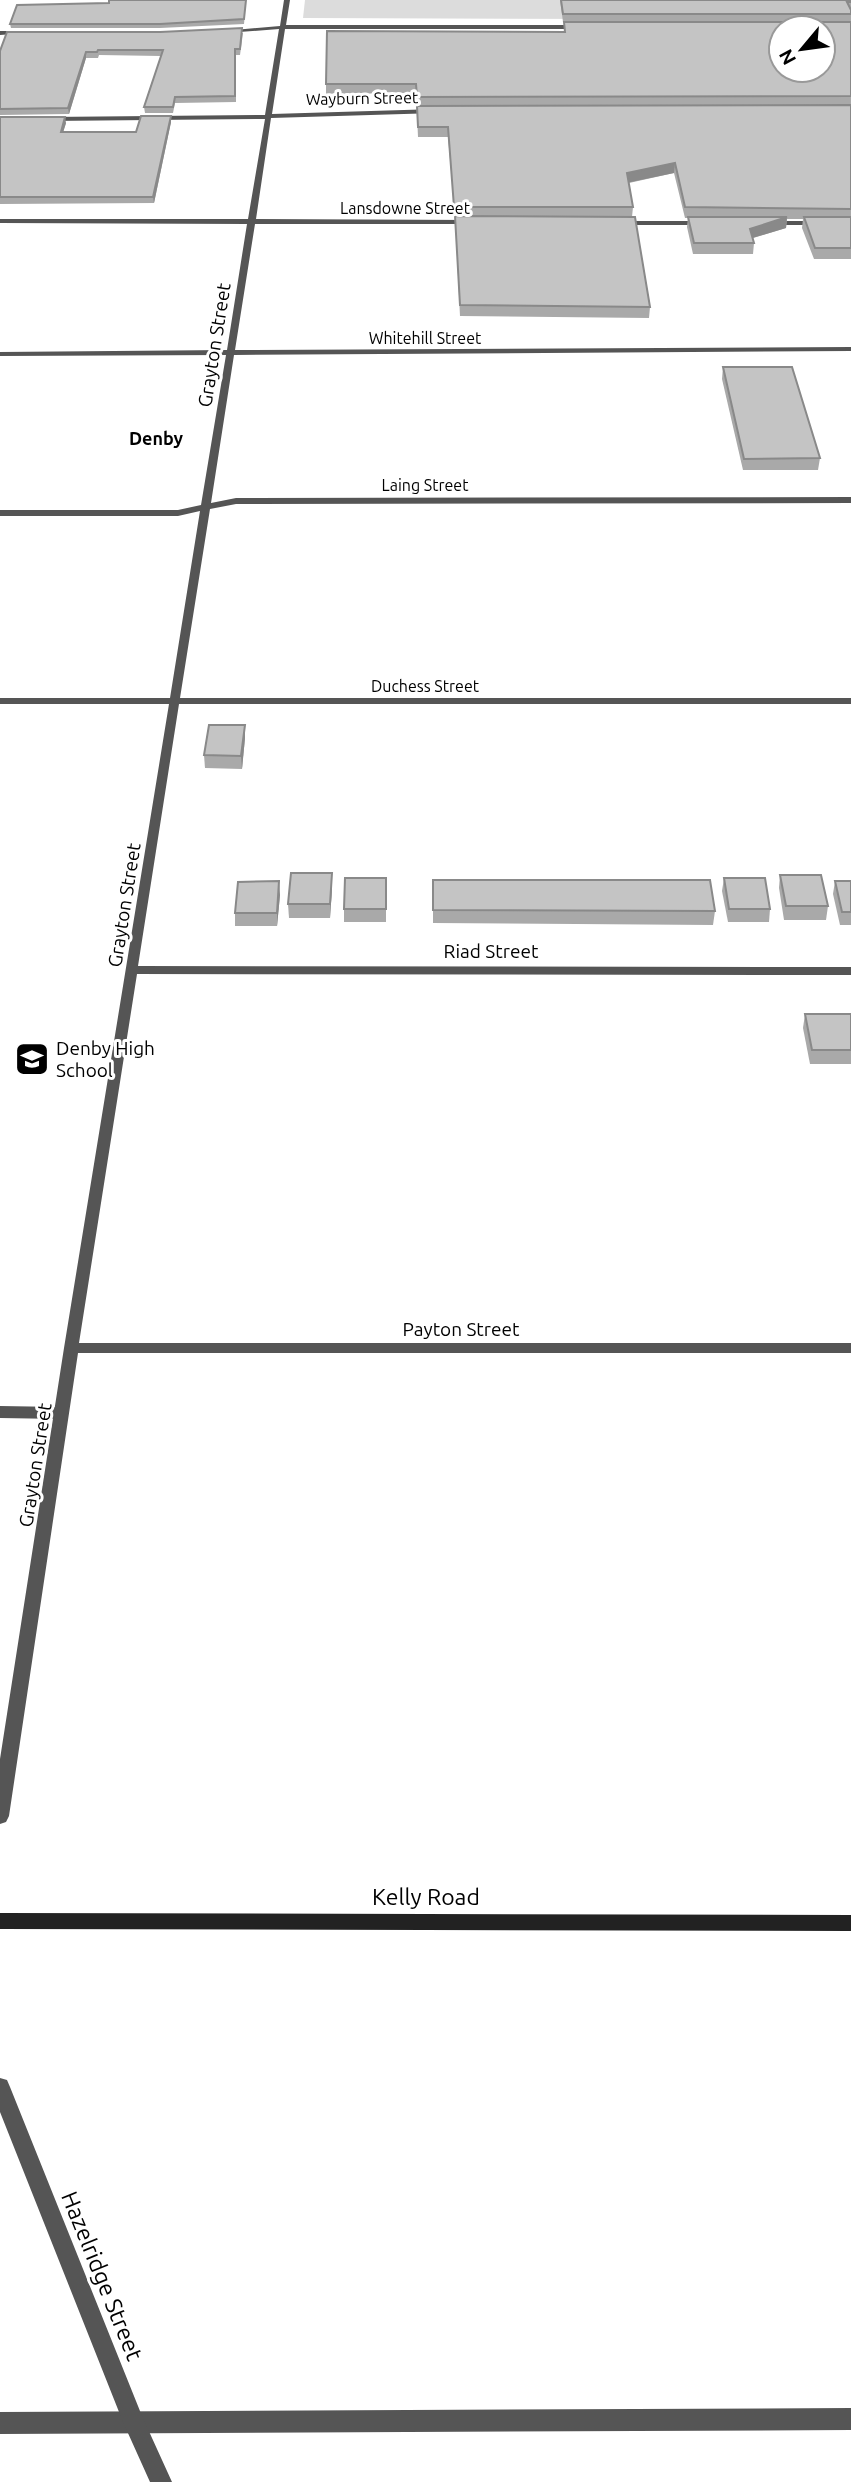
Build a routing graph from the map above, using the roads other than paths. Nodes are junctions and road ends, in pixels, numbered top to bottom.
1 (286, 0) edge
2 (599, 27) edge
3 (282, 28) junction
4 (219, 31) edge
5 (0, 33) edge
6 (27, 33) edge
7 (445, 111) edge
8 (268, 116) junction
9 (40, 119) edge
10 (0, 221) edge
11 (251, 222) junction
12 (480, 222) edge
13 (604, 223) edge
14 (714, 223) edge
15 (755, 223) edge
16 (851, 223) edge
17 (851, 349) edge
18 (231, 353) junction
19 (0, 354) edge
20 (851, 500) edge
21 (205, 507) junction
22 (0, 513) edge
23 (0, 701) edge
24 (174, 701) junction
25 (851, 701) edge
26 (131, 970) junction
27 (851, 971) edge
28 (71, 1348) junction
29 (851, 1348) edge
30 (0, 1412) edge
31 (61, 1413) junction
32 (0, 1816) edge
33 (0, 1921) edge
34 (851, 1923) edge
35 (0, 2087) edge
36 (851, 2419) edge
37 (0, 2423) edge
38 (134, 2423) junction
39 (161, 2482) edge

1 - 3 street, Grayton Street
2 - 3 street
3 - 4 street
3 - 8 street, Grayton Street
5 - 6 street
7 - 8 street, Wayburn Street
8 - 9 street, Wayburn Street
8 - 11 street, Grayton Street
10 - 11 street, Lansdowne Street
11 - 12 street, Lansdowne Street
11 - 18 street, Grayton Street
13 - 14 street
15 - 16 street
17 - 18 street, Whitehill Street
18 - 19 street, Whitehill Street
18 - 21 street, Grayton Street
20 - 21 street, Laing Street
21 - 22 street, Laing Street
21 - 24 street, Grayton Street
23 - 24 street, Duchess Street
24 - 25 street, Duchess Street
24 - 26 street, Grayton Street
26 - 27 street, Riad Street
26 - 28 street, Grayton Street
28 - 29 street, Payton Street
28 - 31 street, Grayton Street
30 - 31 street
31 - 32 street, Grayton Street
33 - 34 street, Kelly Road
35 - 38 street, Hazelridge Street
36 - 38 street
37 - 38 street
38 - 39 street, Hazelridge Street

